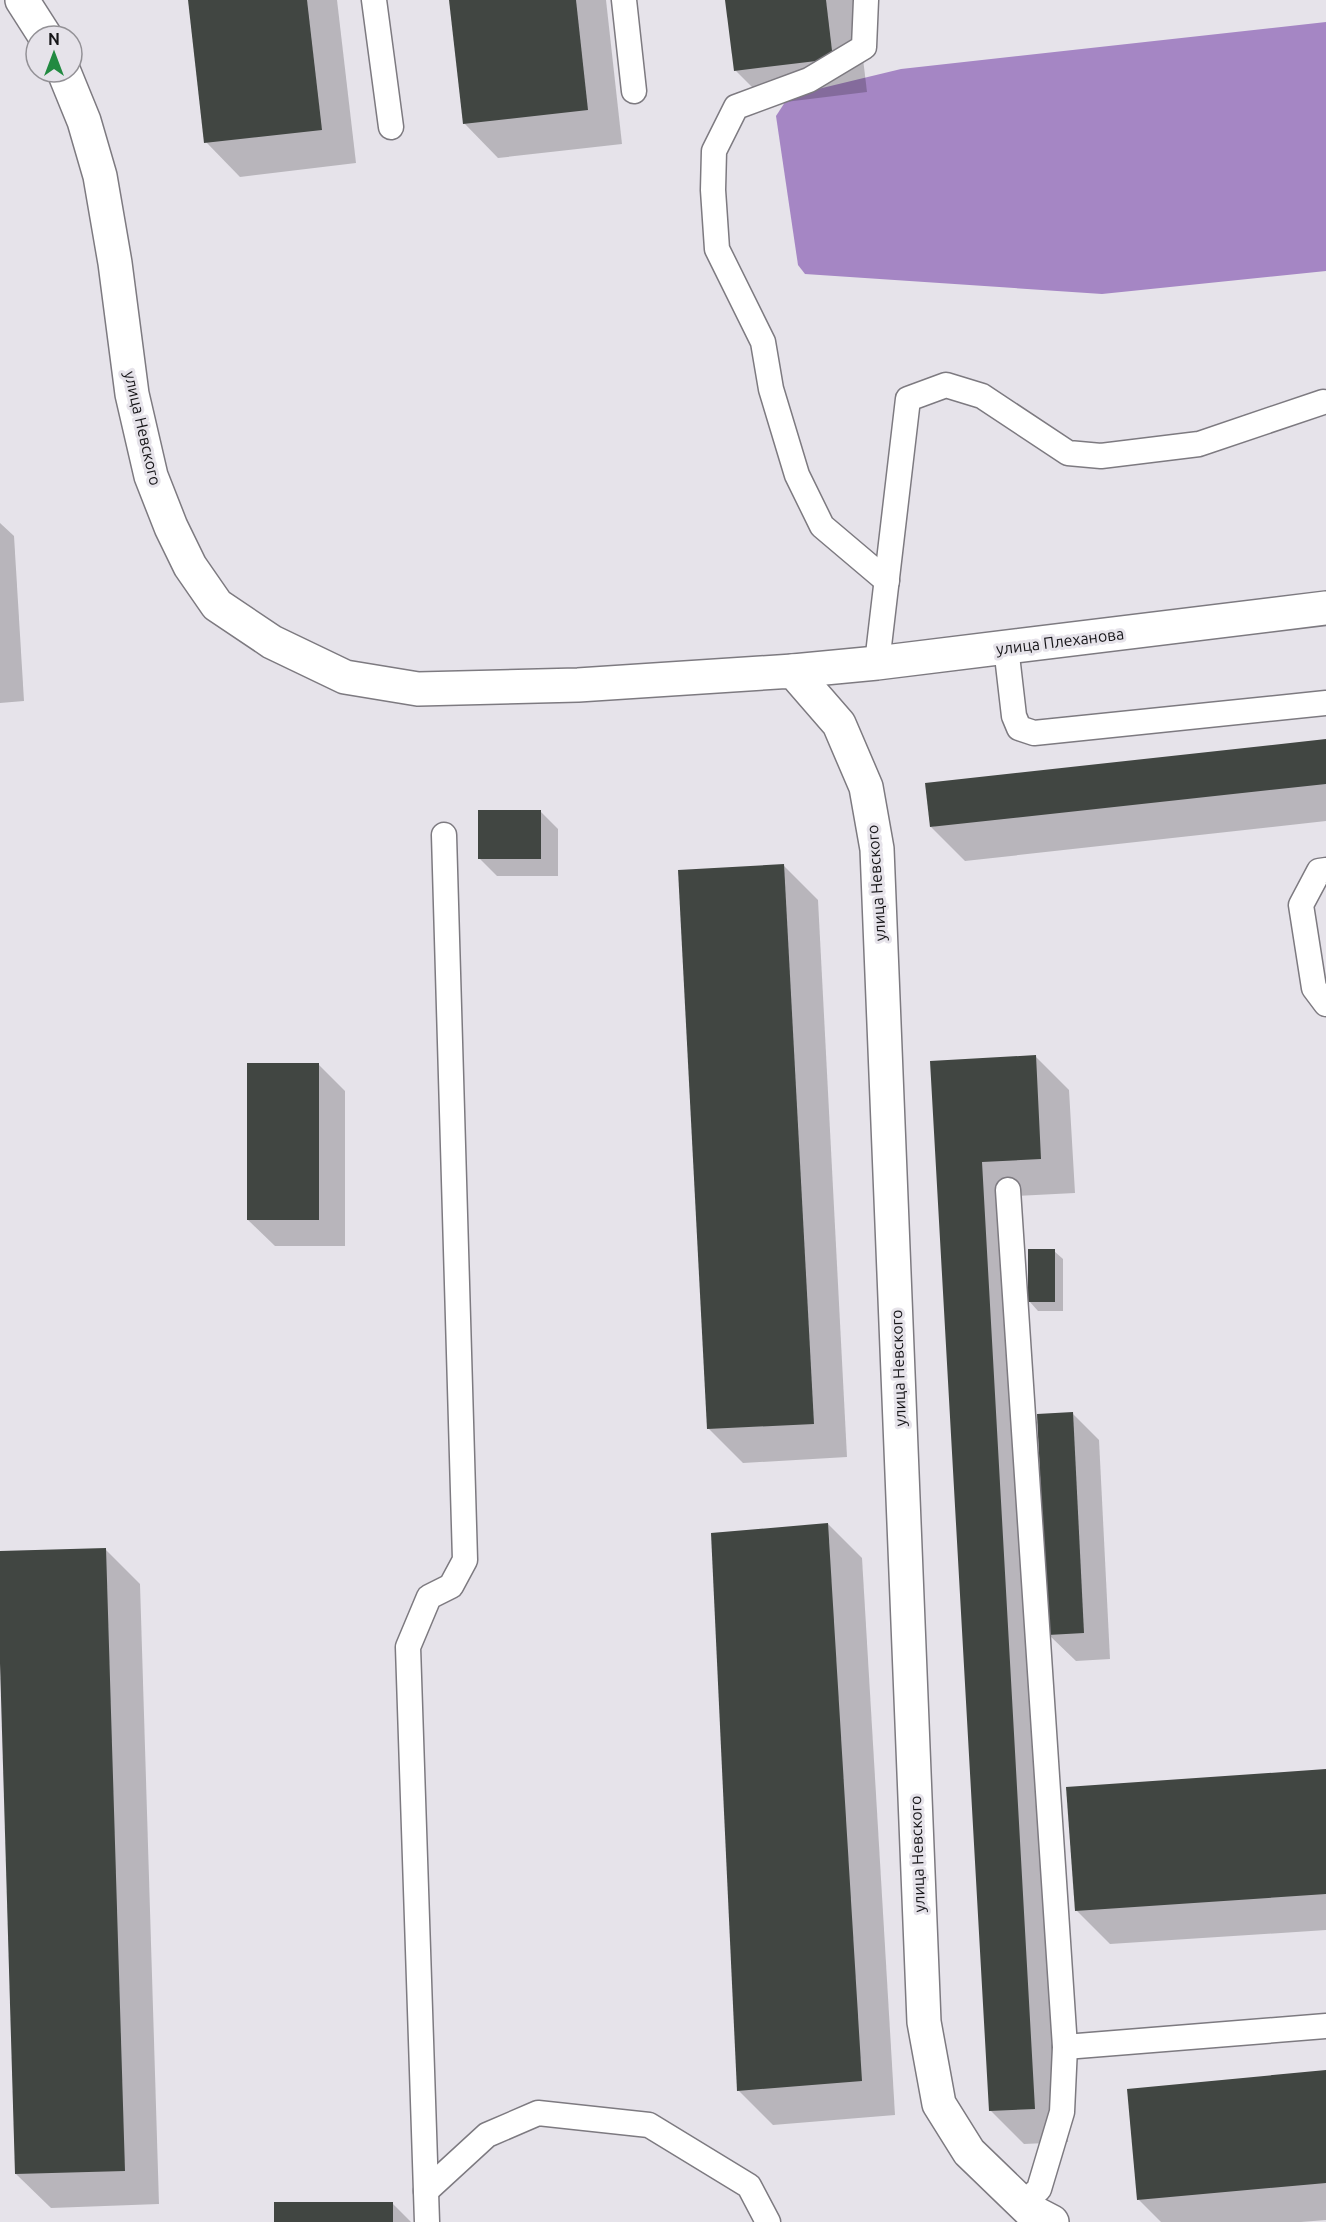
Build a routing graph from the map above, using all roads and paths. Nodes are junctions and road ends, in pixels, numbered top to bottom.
1 (22, 0) edge
2 (374, 0) edge
3 (624, 0) edge
4 (866, 0) edge
5 (37, 24) edge
6 (69, 84) edge
7 (634, 91) dead end
8 (391, 127) dead end
9 (1323, 402) dead end
10 (887, 581) junction
11 (1326, 608) edge
12 (1006, 647) junction
13 (877, 663) junction
14 (793, 671) junction
15 (1326, 703) edge
16 (444, 835) dead end
17 (1326, 870) edge
18 (1326, 1004) edge
19 (1008, 1190) dead end
20 (1326, 2026) edge
21 (1065, 2047) junction
22 (426, 2191) junction
23 (1022, 2205) junction
24 (427, 2222) edge
25 (768, 2222) edge
26 (1052, 2222) edge

1 - 5 main road
2 - 8 lane
3 - 7 lane
4 - 10 lane
6 - 14 main road, улица Невского
9 - 10 lane
10 - 13 lane
11 - 12 main road, улица Плеханова
12 - 13 main road, улица Плеханова
12 - 15 lane
13 - 14 main road, улица Плеханова
14 - 23 main road, улица Невского
16 - 22 lane
17 - 18 lane
19 - 21 lane
20 - 21 lane
21 - 23 lane
22 - 24 lane
22 - 25 lane
23 - 26 main road, улица Невского

